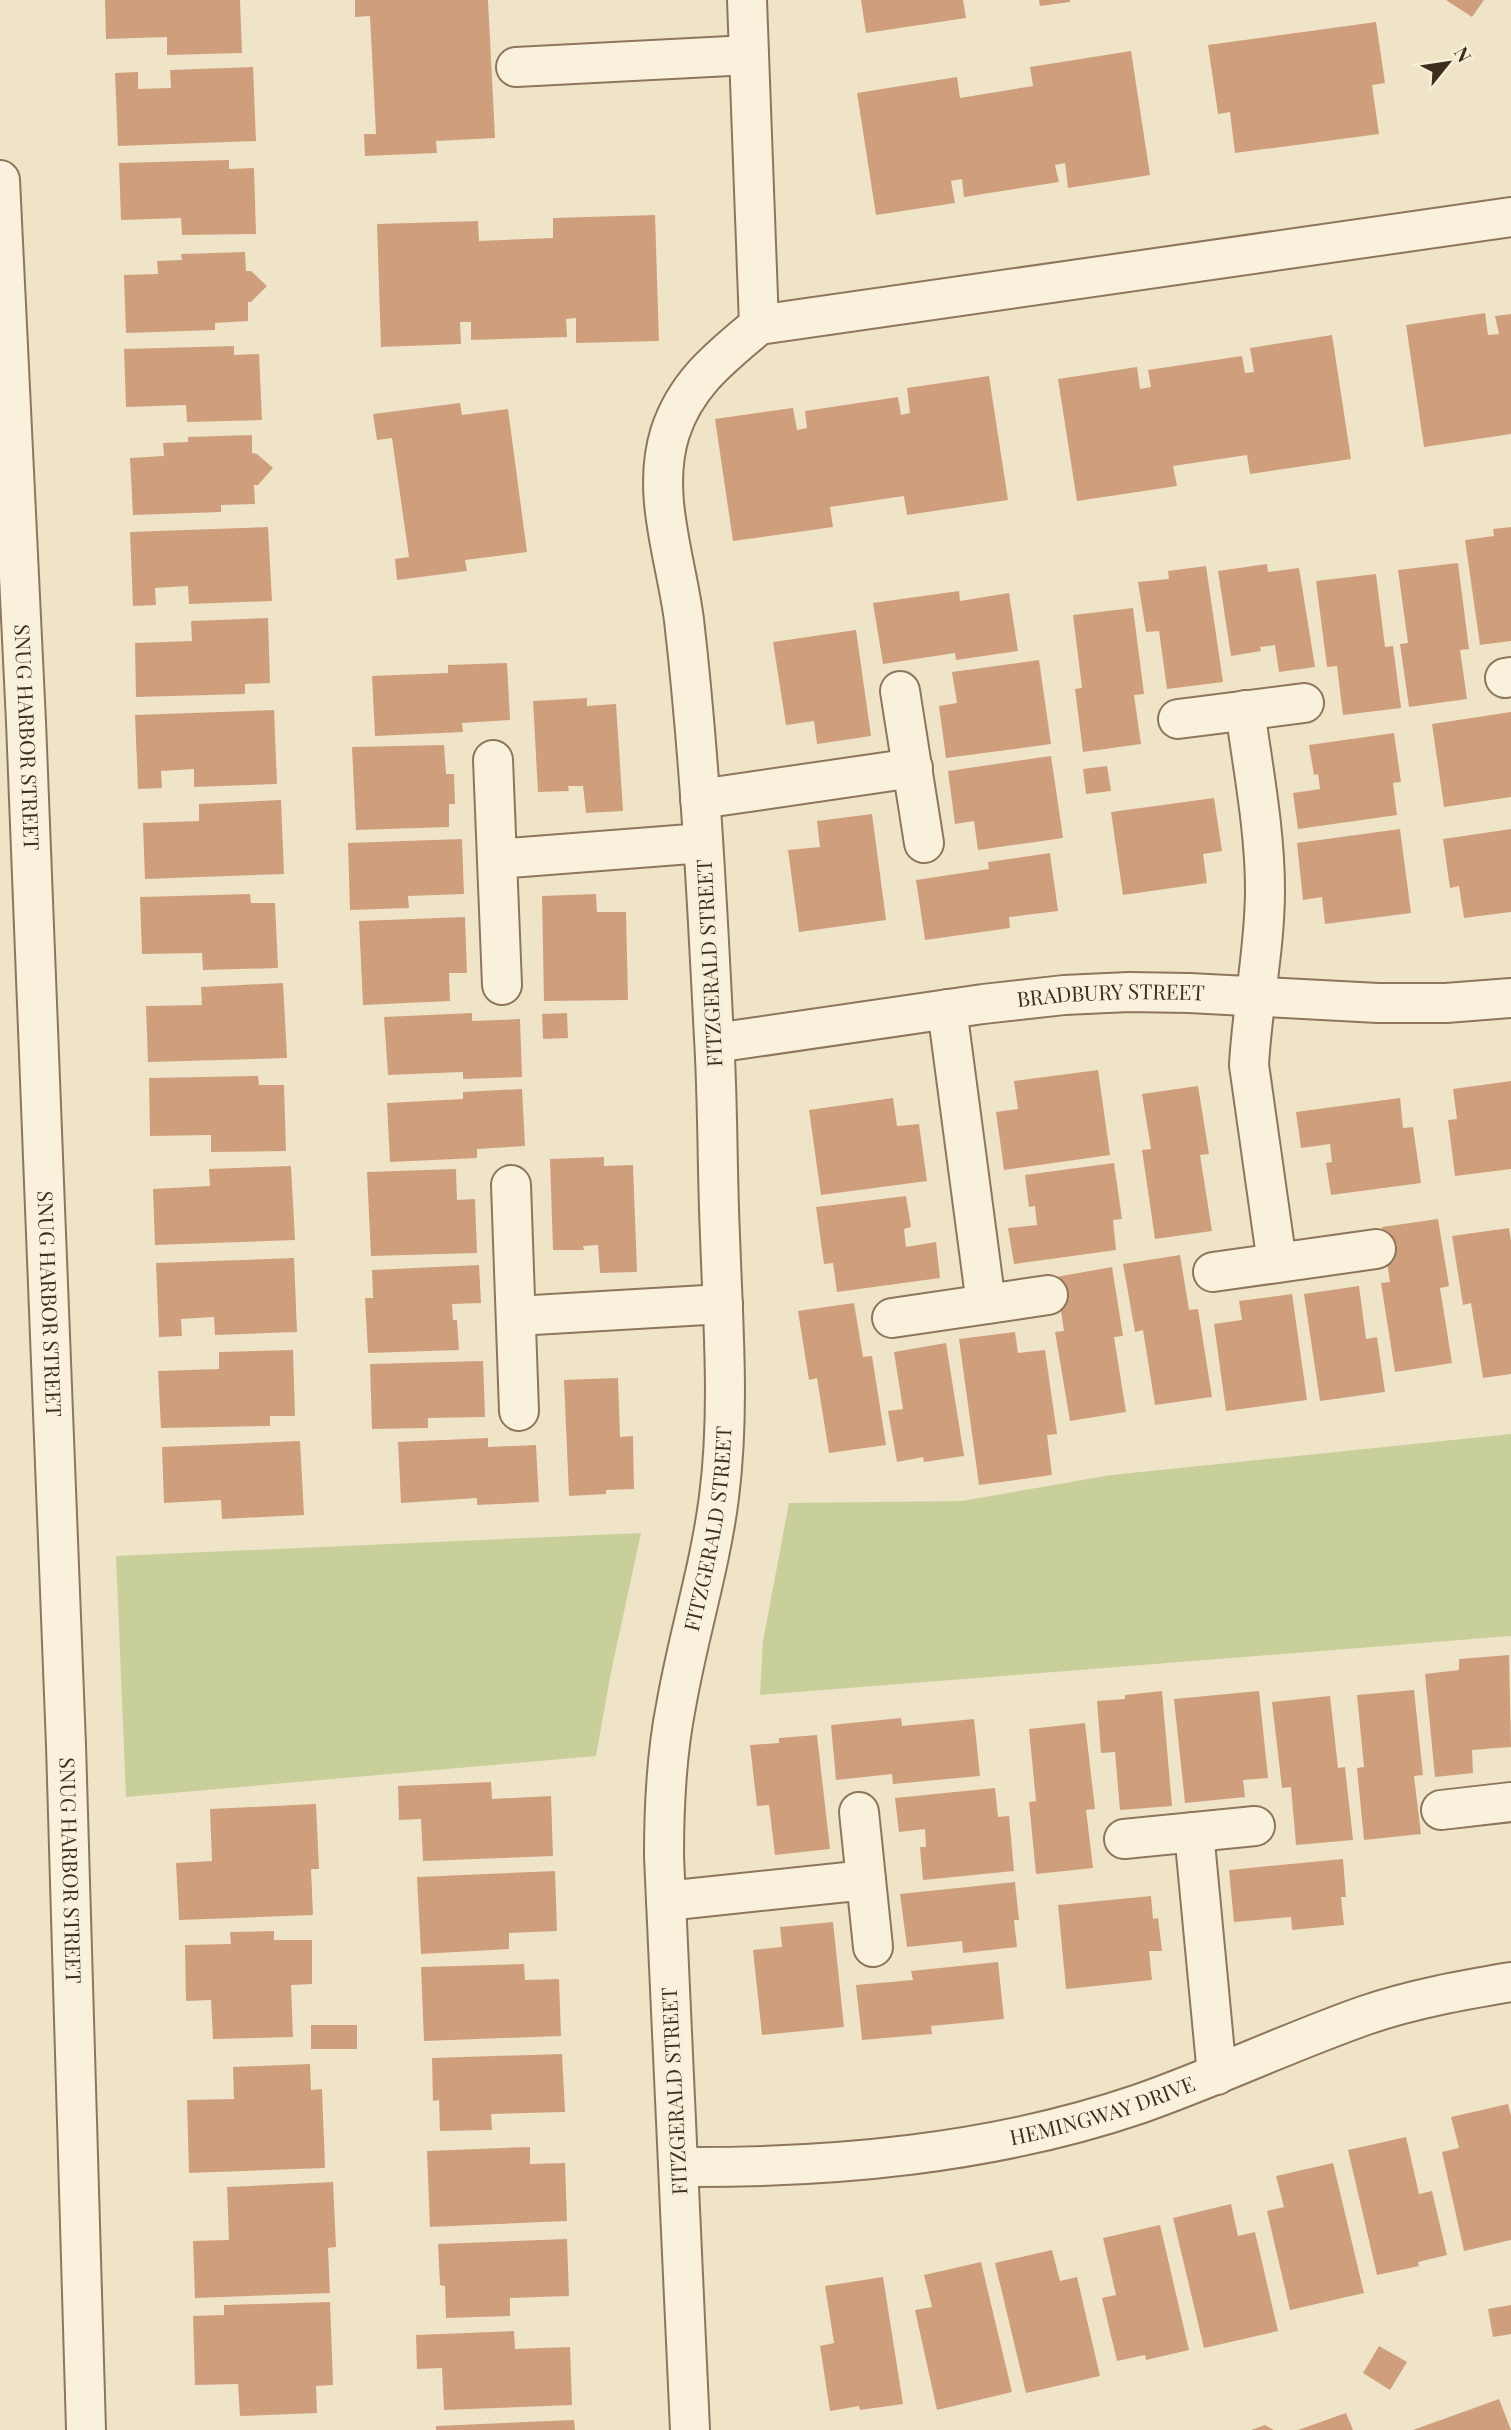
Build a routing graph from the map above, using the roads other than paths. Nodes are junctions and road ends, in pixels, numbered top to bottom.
1 (747, 0) edge
2 (749, 55) junction
3 (516, 67) dead end
4 (0, 180) edge
5 (1511, 217) edge
6 (760, 325) junction
7 (901, 691) dead end
8 (1304, 703) dead end
9 (1245, 710) junction
10 (1178, 719) dead end
11 (13, 724) edge
12 (493, 760) dead end
13 (912, 768) junction
14 (700, 799) junction
15 (704, 843) junction
16 (924, 843) dead end
17 (497, 859) junction
18 (502, 985) dead end
19 (1255, 995) junction
20 (1511, 998) edge
21 (947, 1009) junction
22 (715, 1043) junction
23 (511, 1185) dead end
24 (1376, 1249) dead end
25 (1277, 1263) junction
26 (1213, 1272) dead end
27 (1048, 1294) dead end
28 (723, 1304) junction
29 (986, 1304) junction
30 (516, 1316) junction
31 (892, 1318) dead end
32 (519, 1411) dead end
33 (1511, 1802) edge
34 (1441, 1810) dead end
35 (859, 1812) dead end
36 (1255, 1826) dead end
37 (1194, 1832) junction
38 (1124, 1839) dead end
39 (866, 1880) junction
40 (666, 1901) junction
41 (873, 1947) dead end
42 (1511, 1982) edge
43 (1217, 2075) junction
44 (679, 2167) junction
45 (86, 2430) edge
46 (690, 2430) edge

1 - 2 street
2 - 3 street
2 - 6 street
4 - 11 street, SNUG HARBOR STREET
5 - 6 street
6 - 14 street, FITZGERALD STREET
7 - 13 street
8 - 9 street
9 - 10 street
9 - 19 street
11 - 45 street, SNUG HARBOR STREET
12 - 17 street
13 - 14 street
13 - 16 street
14 - 15 street, FITZGERALD STREET
15 - 17 street
15 - 22 street, FITZGERALD STREET
17 - 18 street
19 - 20 street, BRADBURY STREET
19 - 21 street, BRADBURY STREET
19 - 25 street
21 - 22 street, BRADBURY STREET
21 - 29 street
22 - 28 street, FITZGERALD STREET
23 - 30 street
24 - 25 street
25 - 26 street
27 - 29 street
28 - 30 street
28 - 40 street, FITZGERALD STREET
29 - 31 street
30 - 32 street
33 - 34 street
35 - 39 street
36 - 37 street
37 - 38 street
37 - 43 street
39 - 40 street
39 - 41 street
40 - 44 street, FITZGERALD STREET
42 - 43 street, HEMINGWAY DRIVE
43 - 44 street, HEMINGWAY DRIVE
44 - 46 street, FITZGERALD STREET

